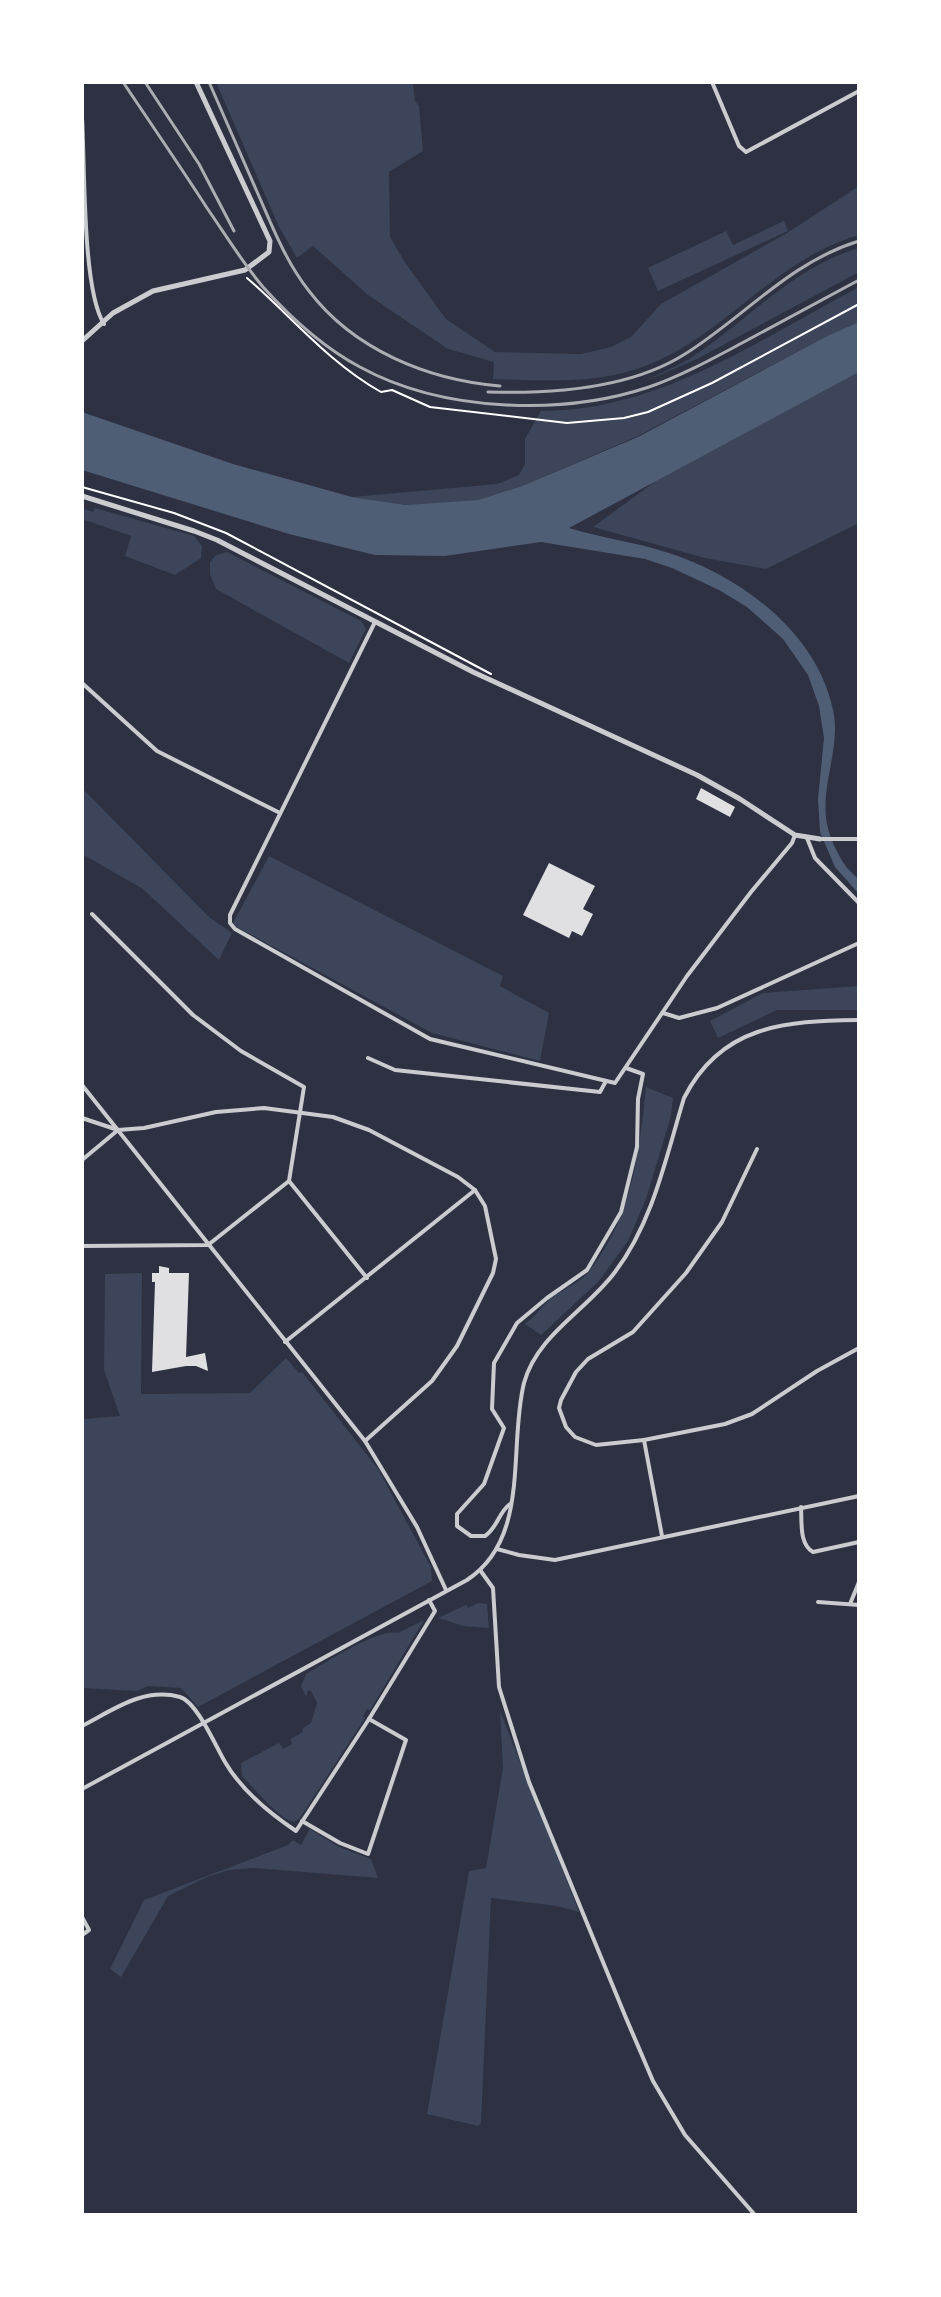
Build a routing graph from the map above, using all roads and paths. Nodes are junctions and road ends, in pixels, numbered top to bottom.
1 (196, 82) edge
2 (712, 82) edge
3 (859, 91) edge
4 (82, 118) edge
5 (82, 258) edge
6 (89, 260) junction
7 (240, 272) junction
8 (859, 304) edge
9 (104, 324) junction
10 (82, 341) edge
11 (82, 496) edge
12 (375, 622) junction
13 (82, 683) edge
14 (280, 813) junction
15 (795, 835) junction
16 (807, 838) junction
17 (820, 839) joint
18 (859, 839) edge
19 (859, 903) edge
20 (92, 914) dead end
21 (859, 943) edge
22 (663, 1013) junction
23 (859, 1020) edge
24 (368, 1058) dead end
25 (626, 1068) junction
26 (606, 1081) junction
27 (82, 1085) edge
28 (299, 1111) junction
29 (82, 1118) edge
30 (118, 1130) junction
31 (757, 1149) dead end
32 (82, 1160) edge
33 (289, 1181) junction
34 (475, 1190) junction
35 (208, 1245) junction
36 (82, 1246) edge
37 (367, 1278) junction
38 (285, 1342) junction
39 (859, 1348) edge
40 (644, 1440) junction
41 (365, 1441) junction
42 (859, 1496) edge
43 (510, 1504) junction
44 (801, 1507) junction
45 (662, 1536) junction
46 (859, 1542) edge
47 (497, 1548) junction
48 (480, 1570) junction
49 (859, 1582) edge
50 (446, 1590) junction
51 (429, 1600) junction
52 (818, 1602) dead end
53 (850, 1604) junction
54 (859, 1605) edge
55 (369, 1719) junction
56 (202, 1724) junction
57 (82, 1726) edge
58 (82, 1789) edge
59 (302, 1821) junction
60 (82, 1917) edge
61 (82, 1935) edge
62 (755, 2215) edge

1 - 7 street
2 - 3 street
4 - 6 street
5 - 6 street
6 - 9 street
7 - 8 path
7 - 9 street
9 - 10 street
11 - 12 street
12 - 14 street
12 - 15 street
13 - 14 street
14 - 26 street
15 - 16 street
15 - 22 street
16 - 17 street
16 - 19 street
17 - 18 street
20 - 28 street
21 - 22 street
22 - 25 street
23 - 43 street
24 - 26 street
25 - 26 street
25 - 43 street
27 - 30 street
28 - 30 street
28 - 33 street
28 - 34 street
29 - 30 street
30 - 32 street
30 - 35 street
31 - 40 street
33 - 35 street
33 - 37 street
34 - 37 street
34 - 41 street
35 - 36 street
35 - 38 street
37 - 38 street
38 - 41 street
39 - 40 street
40 - 45 street
41 - 50 street
42 - 44 street
43 - 47 street
44 - 45 street
44 - 46 street
45 - 47 street
47 - 48 street
48 - 50 street
48 - 62 street
49 - 53 street
50 - 51 street
51 - 55 street
51 - 56 street
52 - 53 street
53 - 54 street
55 - 59 street
55 - 59 street
56 - 57 street
56 - 58 street
56 - 59 street
60 - 61 street

